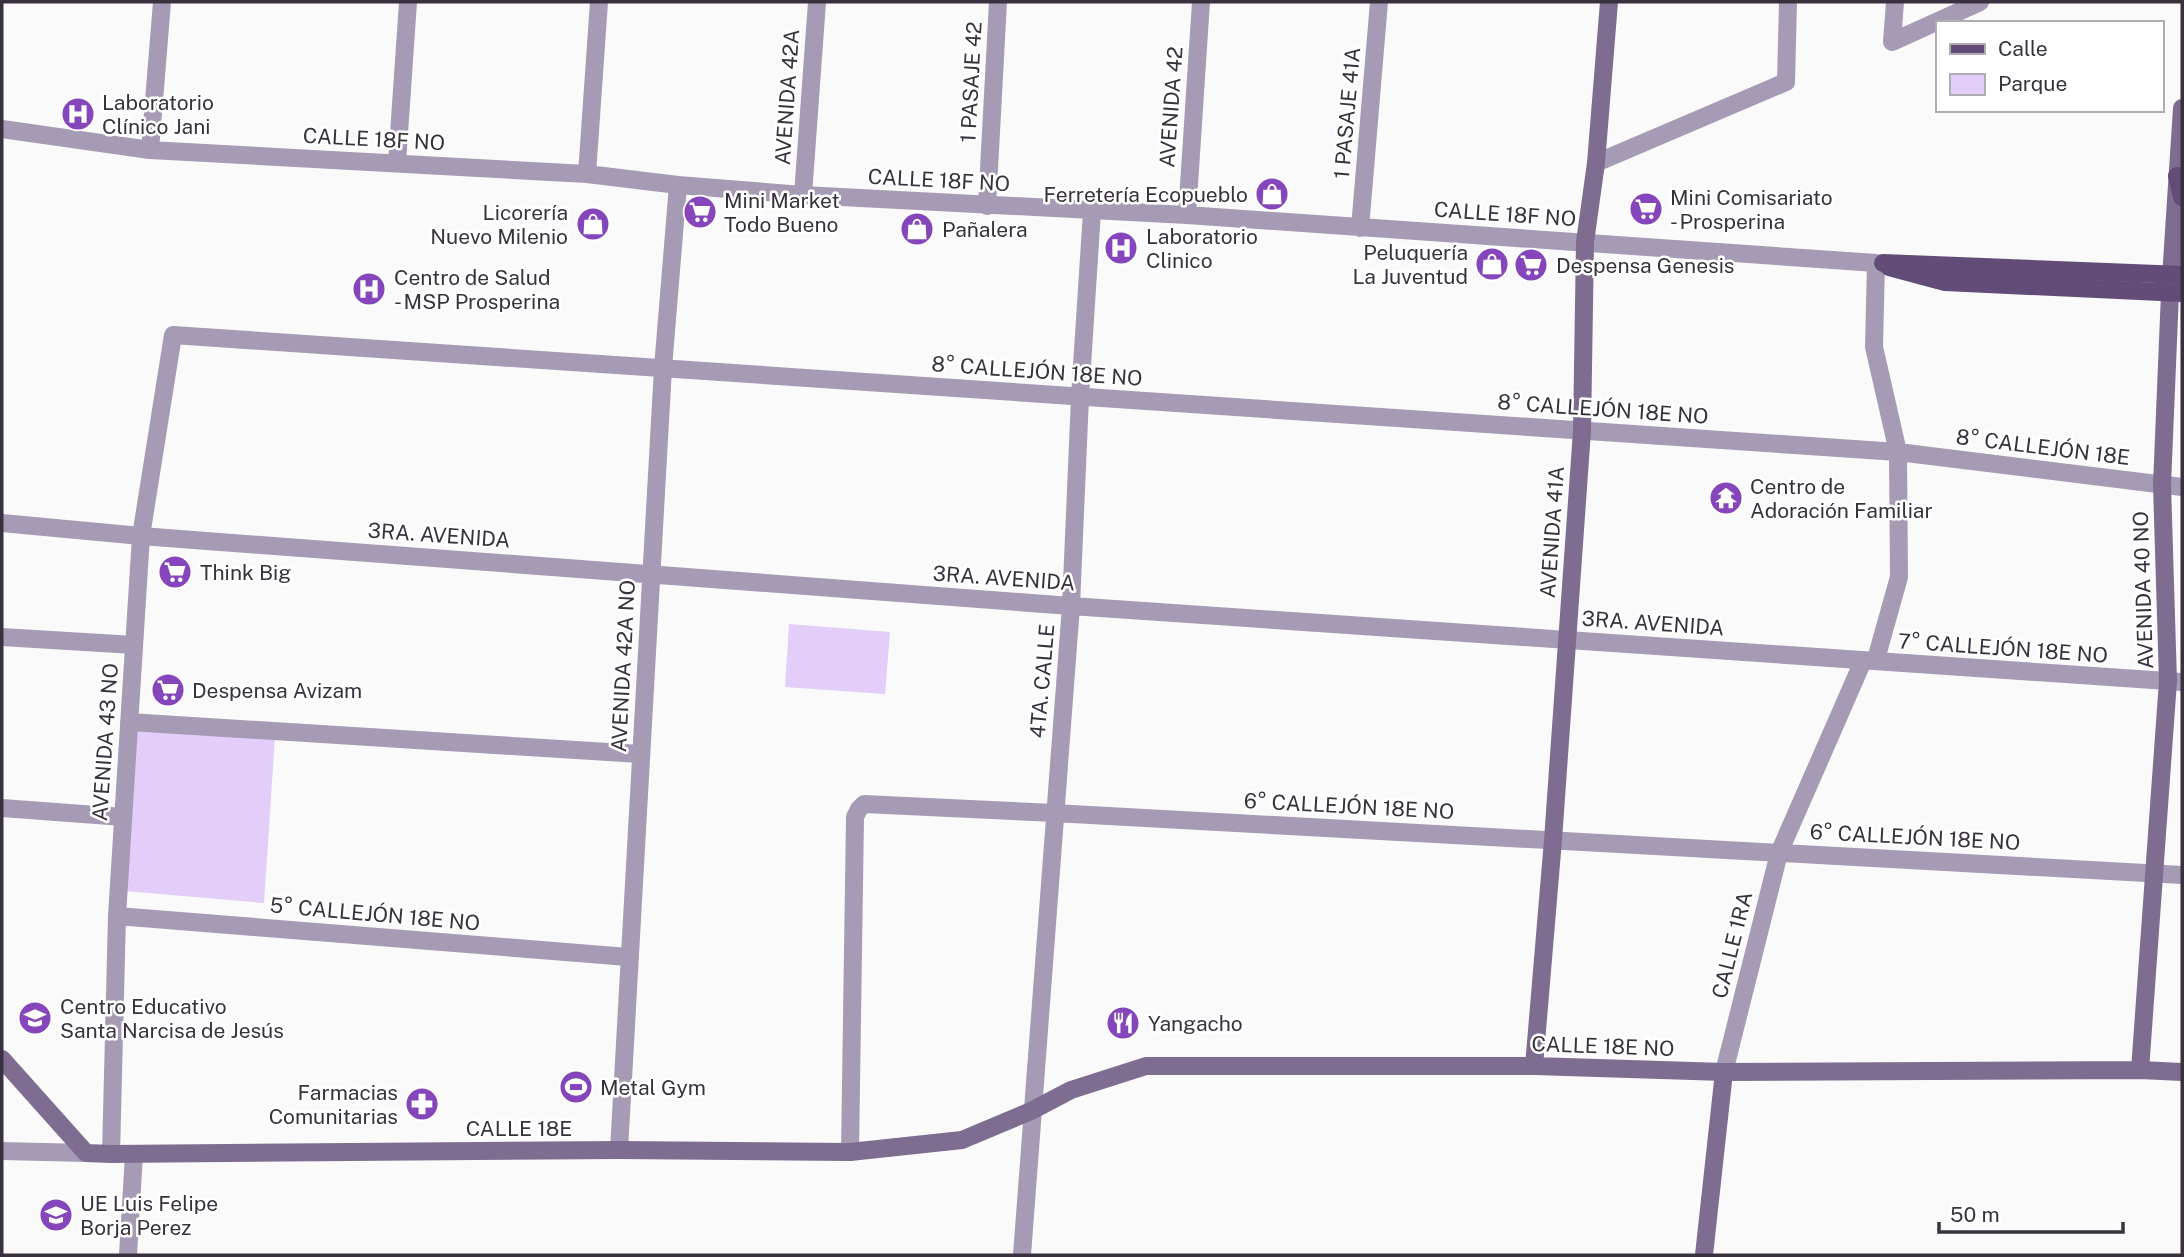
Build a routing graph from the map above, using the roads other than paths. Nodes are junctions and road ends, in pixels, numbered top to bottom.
1 (162, 2) edge
2 (408, 2) edge
3 (599, 2) edge
4 (817, 2) edge
5 (998, 2) edge
6 (1201, 2) edge
7 (1379, 2) edge
8 (1609, 2) edge
9 (1788, 2) edge
10 (1895, 2) edge
11 (1980, 2) edge
12 (1938, 21) edge
13 (1936, 22) edge
14 (2182, 108) edge
15 (2, 129) edge
16 (150, 150) junction
17 (397, 163) junction
18 (1596, 163) junction
19 (587, 174) junction
20 (2177, 176) junction
21 (678, 185) junction
22 (803, 195) junction
23 (2182, 197) edge
24 (987, 206) junction
25 (1092, 211) junction
26 (1187, 215) junction
27 (1360, 228) junction
28 (1586, 242) junction
29 (1880, 263) junction
30 (2182, 275) edge
31 (2176, 293) edge
32 (173, 335) joint
33 (663, 368) junction
34 (1080, 397) junction
35 (1582, 431) junction
36 (1898, 452) junction
37 (2162, 485) junction
38 (2182, 487) edge
39 (2, 523) edge
40 (141, 536) junction
41 (651, 573) junction
42 (1071, 606) junction
43 (2, 637) edge
44 (1567, 640) junction
45 (134, 645) junction
46 (1871, 657) junction
47 (2175, 681) edge
48 (130, 722) junction
49 (640, 754) junction
50 (2, 808) edge
51 (1054, 813) junction
52 (123, 817) junction
53 (1553, 840) junction
54 (1779, 852) junction
55 (2154, 873) junction
56 (2182, 875) edge
57 (117, 916) junction
58 (628, 957) junction
59 (2, 1059) edge
60 (1534, 1066) junction
61 (2140, 1070) junction
62 (1724, 1072) junction
63 (2182, 1072) edge
64 (1031, 1111) junction
65 (619, 1150) junction
66 (2, 1152) edge
67 (850, 1152) junction
68 (86, 1153) junction
69 (111, 1154) junction
70 (134, 1154) junction
71 (128, 1255) edge
72 (1022, 1255) edge
73 (1704, 1255) edge

1 - 16 street
2 - 17 street
3 - 19 street
4 - 22 street, AVENIDA 42A
5 - 24 street, 1 PASAJE 42
6 - 26 street, AVENIDA 42
7 - 27 street, 1 PASAJE 41A
8 - 18 street, AVENIDA 41A
9 - 18 street
10 - 13 street
11 - 12 street
14 - 20 street, AVENIDA 40 NO
15 - 16 street, CALLE 18F NO
16 - 17 street, CALLE 18F NO
17 - 19 street, CALLE 18F NO
18 - 28 street, AVENIDA 41A
19 - 21 street, CALLE 18F NO
20 - 23 main road
20 - 31 street, AVENIDA 40 NO
21 - 22 street, CALLE 18F NO
21 - 33 street, AVENIDA 42A NO
22 - 24 street, CALLE 18F NO
24 - 25 street, CALLE 18F NO
25 - 26 street, CALLE 18F NO
25 - 34 street, 4TA. CALLE
26 - 27 street, CALLE 18F NO
27 - 28 street, CALLE 18F NO
28 - 29 street, CALLE 18F NO
28 - 35 street, AVENIDA 41A
29 - 30 main road, bridge
29 - 31 main road
29 - 36 street, CALLE 1RA
31 - 37 street, AVENIDA 40 NO
32 - 33 street, 8° CALLEJÓN 18E NO
32 - 40 street, AVENIDA 43 NO
33 - 34 street, 8° CALLEJÓN 18E NO
33 - 41 street, AVENIDA 42A NO
34 - 35 street, 8° CALLEJÓN 18E NO
34 - 42 street, 4TA. CALLE
35 - 36 street, 8° CALLEJÓN 18E NO
35 - 44 street, AVENIDA 41A
36 - 37 street, 8° CALLEJÓN 18E
36 - 46 street, CALLE 1RA
37 - 38 street, 8° CALLEJÓN 18E
37 - 47 street, AVENIDA 40 NO
39 - 40 street
40 - 41 street, 3RA. AVENIDA
40 - 45 street, AVENIDA 43 NO
41 - 42 street, 3RA. AVENIDA
41 - 49 street, AVENIDA 42A NO
42 - 44 street, 3RA. AVENIDA
42 - 51 street, 4TA. CALLE
43 - 45 street
44 - 46 street, 3RA. AVENIDA
44 - 53 street, AVENIDA 41A
45 - 48 street, AVENIDA 43 NO
46 - 47 street, 7° CALLEJÓN 18E NO
46 - 54 street, CALLE 1RA
47 - 55 street, AVENIDA 40 NO
48 - 49 street
48 - 52 street, AVENIDA 43 NO
49 - 58 street, AVENIDA 42A NO
50 - 52 street
51 - 53 street, 6° CALLEJÓN 18E NO
51 - 64 street, 4TA. CALLE
51 - 67 street, 6° CALLEJÓN 18E NO
52 - 57 street, AVENIDA 43 NO
53 - 54 street, 6° CALLEJÓN 18E NO
53 - 60 street, AVENIDA 41A
54 - 55 street, 6° CALLEJÓN 18E NO
54 - 62 street, CALLE 1RA
55 - 56 street, 6° CALLEJÓN 18E NO
55 - 61 street, AVENIDA 40 NO
57 - 58 street, 5° CALLEJÓN 18E NO
57 - 69 street, AVENIDA 43 NO
58 - 65 street, AVENIDA 42A NO
59 - 68 street
60 - 62 street, CALLE 18E NO
60 - 64 street, CALLE 18E NO
61 - 62 street, CALLE 18E NO
61 - 63 street, CALLE 18E NO
62 - 73 street, CALLE 1RA
64 - 67 street, CALLE 18E
64 - 72 street
65 - 67 street, CALLE 18E
65 - 70 street, CALLE 18E
66 - 68 street, CALLE 18E
68 - 69 street, CALLE 18E
69 - 70 street, CALLE 18E
70 - 71 street

